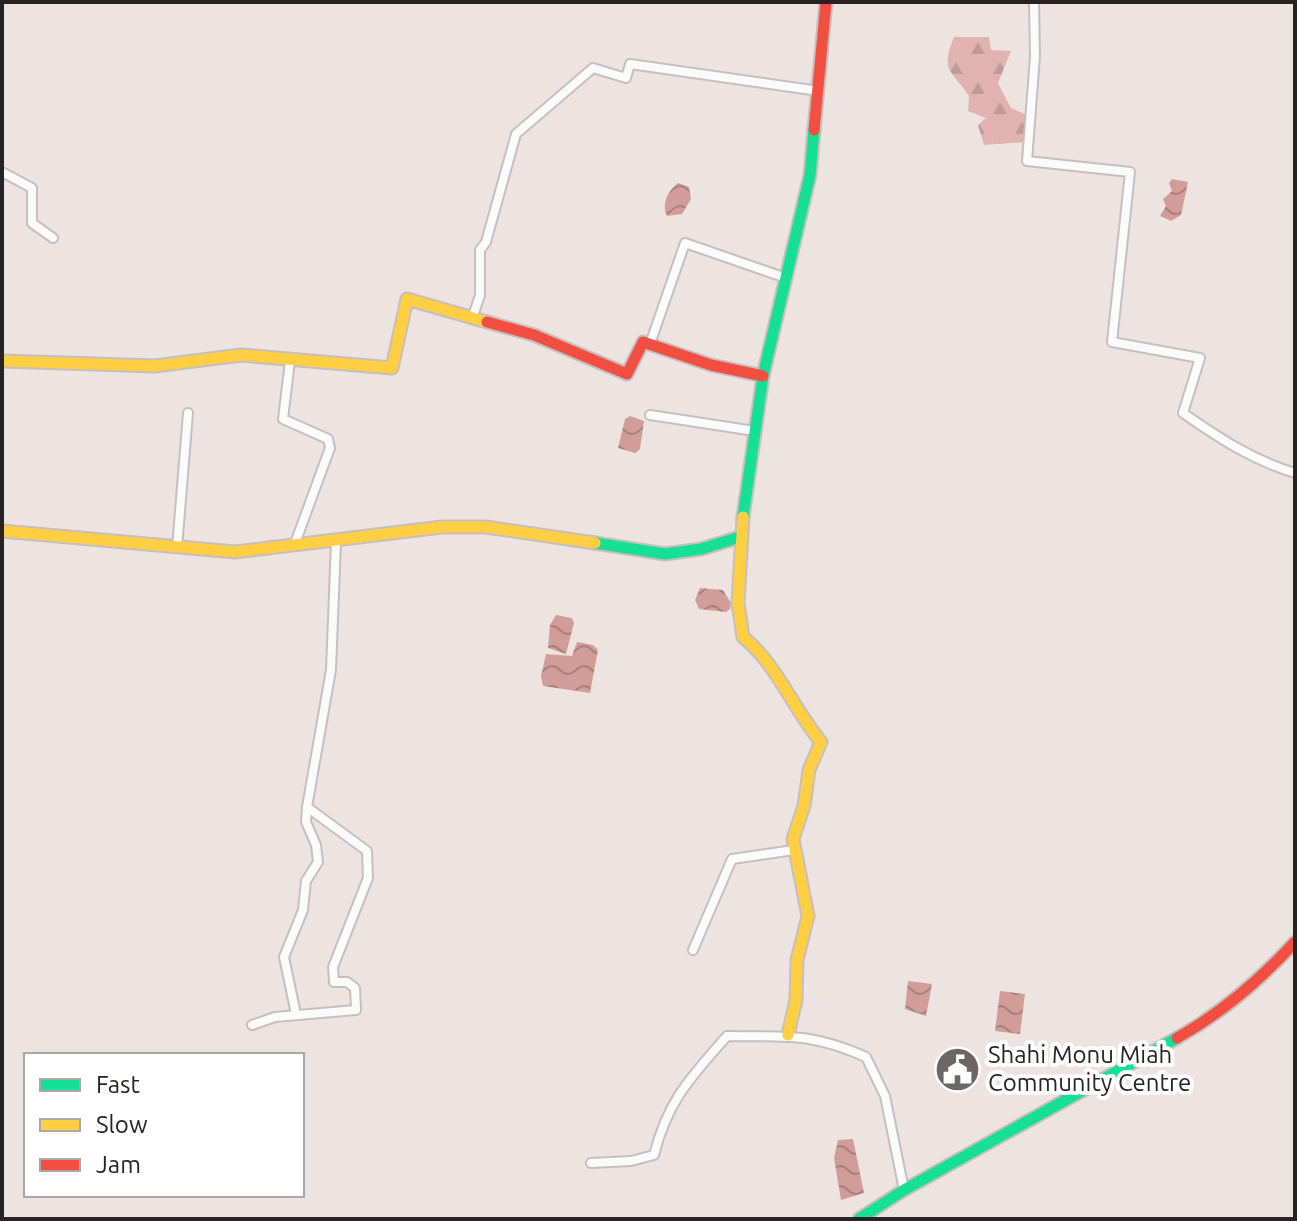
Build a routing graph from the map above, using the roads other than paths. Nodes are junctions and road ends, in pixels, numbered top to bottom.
1 (826, 2) edge
2 (1034, 2) edge
3 (819, 91) junction
4 (2, 172) edge
5 (53, 238) dead end
6 (786, 278) junction
7 (473, 316) junction
8 (650, 344) junction
9 (2, 361) edge
10 (290, 361) junction
11 (763, 376) junction
12 (188, 413) dead end
13 (650, 415) dead end
14 (755, 431) junction
15 (1295, 473) edge
16 (2, 531) edge
17 (740, 537) junction
18 (336, 542) junction
19 (294, 547) junction
20 (177, 548) junction
21 (307, 807) junction
22 (794, 850) junction
23 (1295, 942) edge
24 (693, 950) dead end
25 (296, 1014) junction
26 (252, 1025) dead end
27 (788, 1035) junction
28 (591, 1163) dead end
29 (904, 1190) junction
30 (859, 1219) edge

1 - 3 main road
2 - 15 street
3 - 6 main road
3 - 7 street
4 - 5 street
6 - 8 street
6 - 11 main road
7 - 8 main road
7 - 10 main road
8 - 11 main road
9 - 10 main road
10 - 19 street
11 - 14 main road
12 - 20 street
13 - 14 street
14 - 17 main road
16 - 20 main road
17 - 18 main road
17 - 22 main road
18 - 19 main road
18 - 21 street
19 - 20 main road
21 - 25 street
21 - 25 street
22 - 24 street
22 - 27 main road
23 - 29 main road
25 - 26 street
27 - 28 street
27 - 29 street
29 - 30 main road

